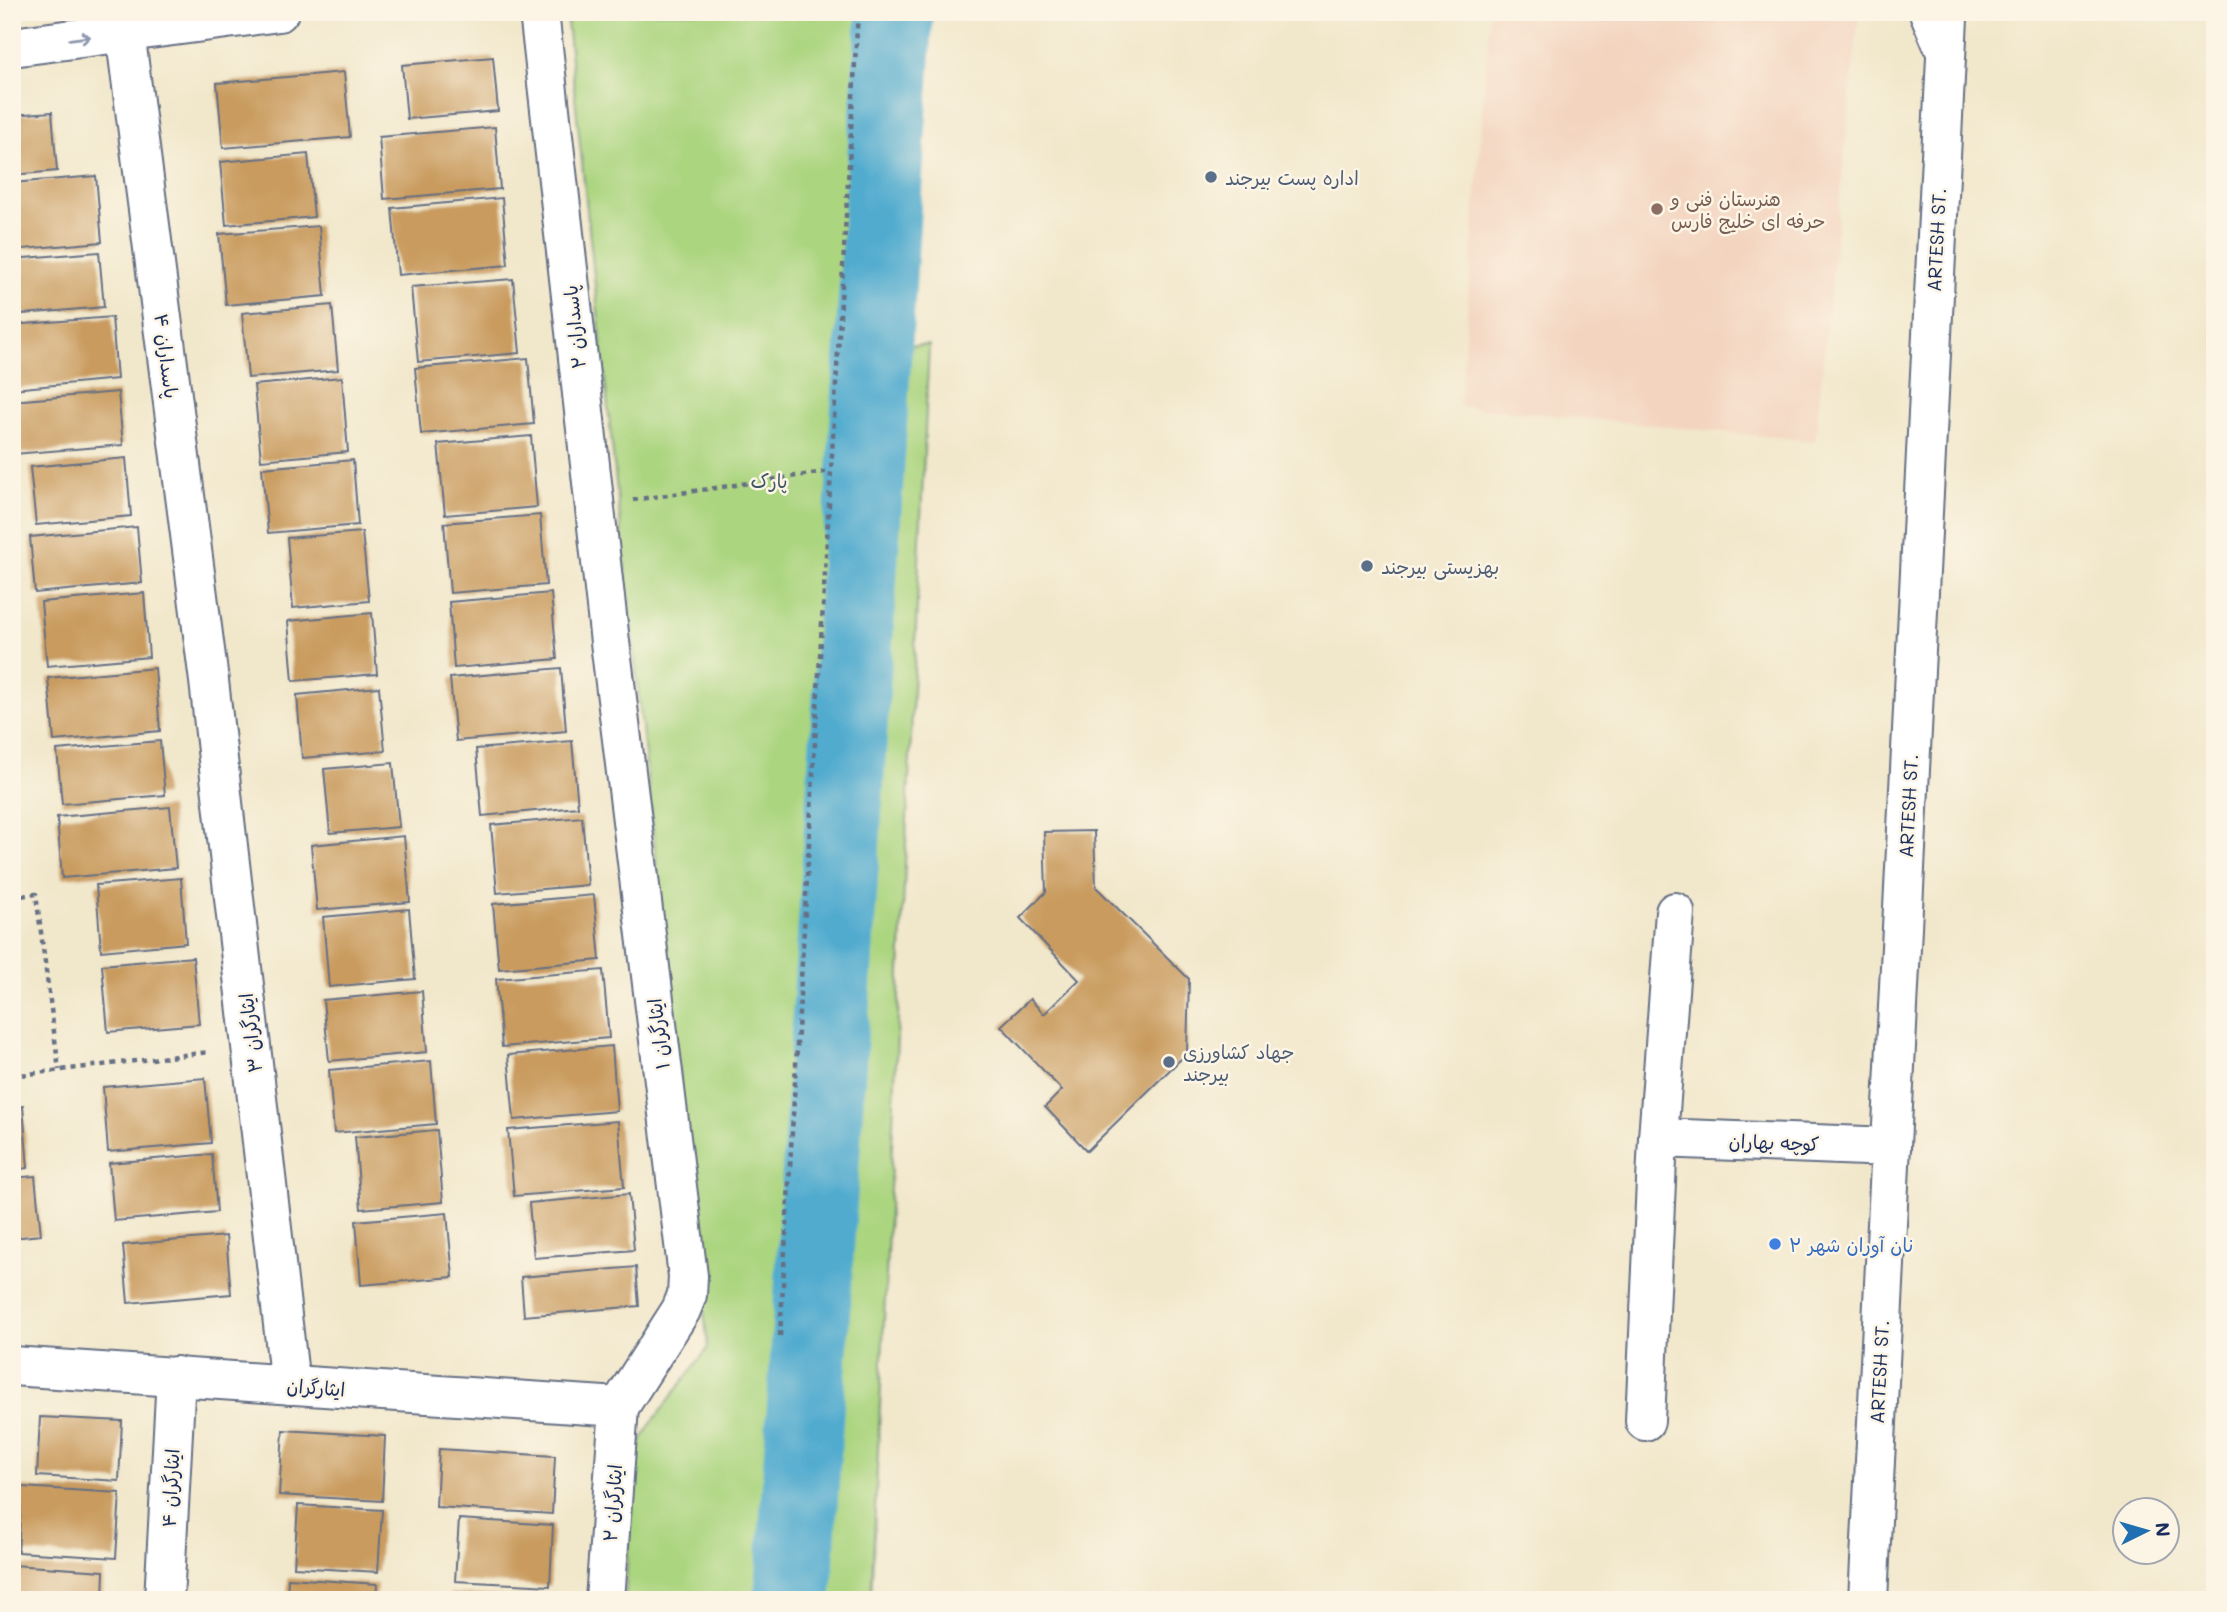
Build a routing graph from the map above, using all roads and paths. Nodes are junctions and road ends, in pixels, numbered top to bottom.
1 (279, 12) edge
2 (538, 12) edge
3 (858, 12) edge
4 (1929, 12) edge
5 (1948, 12) edge
6 (125, 32) junction
7 (12, 47) edge
8 (1946, 52) junction
9 (831, 471) junction
10 (594, 505) junction
11 (610, 642) joint
12 (209, 681) joint
13 (12, 897) edge
14 (1675, 912) dead end
15 (251, 1047) junction
16 (59, 1070) junction
17 (12, 1076) edge
18 (1658, 1138) junction
19 (1891, 1147) junction
20 (780, 1336) dead end
21 (12, 1366) edge
22 (176, 1376) junction
23 (290, 1385) junction
24 (619, 1407) junction
25 (1645, 1421) dead end
26 (164, 1600) edge
27 (605, 1600) edge
28 (1868, 1600) edge

1 - 6 street
2 - 10 street, پاسداران ۲
3 - 9 path
4 - 8 street
5 - 8 street, ARTESH ST.
7 -> 6 street
6 - 12 street, پاسداران ۴
8 - 19 street, ARTESH ST.
9 - 10 path
9 - 20 path
10 - 11 street, پاسداران ۲
11 - 24 street, ایثارگران ۱
12 - 15 street, ایثارگران ۳
13 - 16 path
14 - 18 street
15 - 16 path
15 - 23 street, ایثارگران ۳
16 - 17 path
18 - 19 street, کوچه بهاران
18 - 25 street
19 - 28 street, ARTESH ST.
21 - 22 street, ایثارگران
22 - 23 street, ایثارگران
22 - 26 street, ایثارگران ۴
23 - 24 street, ایثارگران
24 - 27 street, ایثارگران ۲

